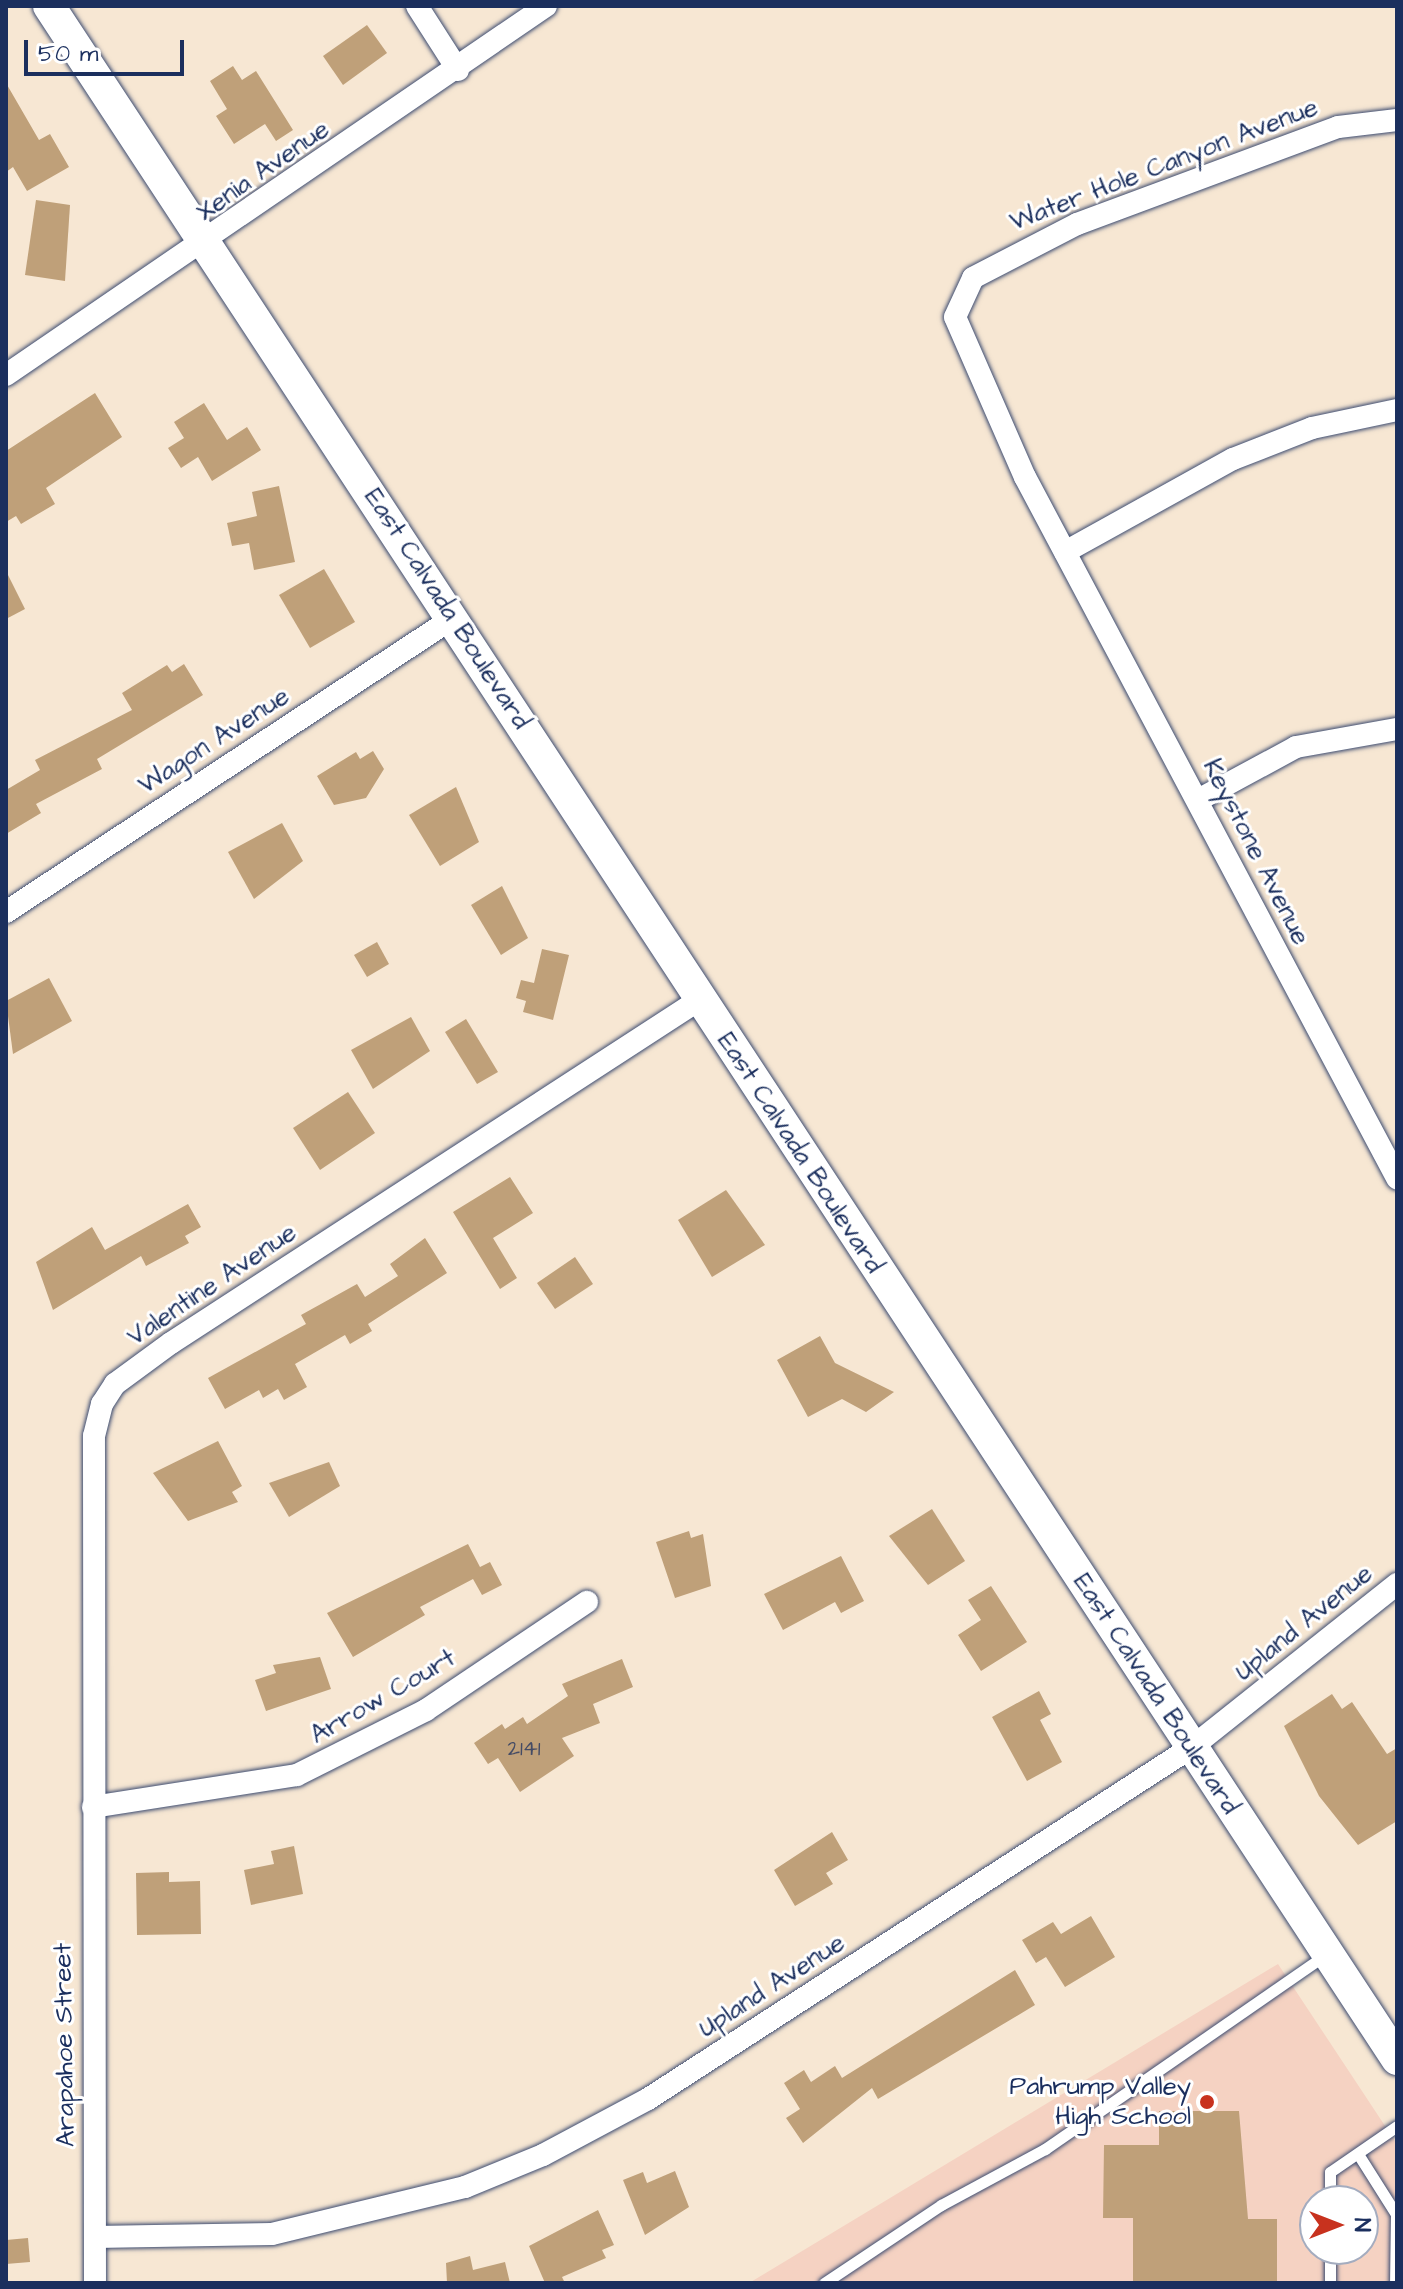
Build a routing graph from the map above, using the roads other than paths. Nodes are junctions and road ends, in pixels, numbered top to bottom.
1 (49, 6) edge
2 (417, 6) edge
3 (546, 6) edge
4 (458, 70) junction
5 (1397, 120) edge
6 (205, 245) junction
7 (6, 375) edge
8 (1397, 410) edge
9 (1065, 552) junction
10 (453, 618) junction
11 (1397, 729) edge
12 (1200, 799) junction
13 (6, 912) edge
14 (699, 1000) junction
15 (1394, 1168) edge
16 (1397, 1584) edge
17 (587, 1602) dead end
18 (1192, 1747) junction
19 (93, 1807) junction
20 (1327, 1954) junction
21 (1397, 2059) edge
22 (1397, 2126) edge
23 (1358, 2154) junction
24 (1330, 2185) edge
25 (1397, 2214) edge
26 (95, 2237) junction
27 (95, 2283) edge
28 (824, 2283) edge
29 (1395, 2283) edge

1 - 6 main road, East Calvada Boulevard
2 - 4 street
3 - 4 street, Xenia Avenue
4 - 6 street, Xenia Avenue
5 - 9 street, Water Hole Canyon Avenue
6 - 7 street, Xenia Avenue
6 - 10 main road, East Calvada Boulevard
8 - 9 street
9 - 12 street, Keystone Avenue
10 - 13 street, Wagon Avenue
10 - 14 main road, East Calvada Boulevard
11 - 12 street
12 - 15 street, Keystone Avenue
14 - 18 main road, East Calvada Boulevard
14 - 19 street, Valentine Avenue
16 - 18 street, Upland Avenue
17 - 19 street, Arrow Court
18 - 20 main road, East Calvada Boulevard
18 - 26 street, Upland Avenue
19 - 26 street, Arapahoe Street
20 - 21 main road, East Calvada Boulevard
20 - 28 lane
22 - 23 lane
23 - 24 lane
23 - 25 lane
25 - 29 lane
26 - 27 street, Arapahoe Street

